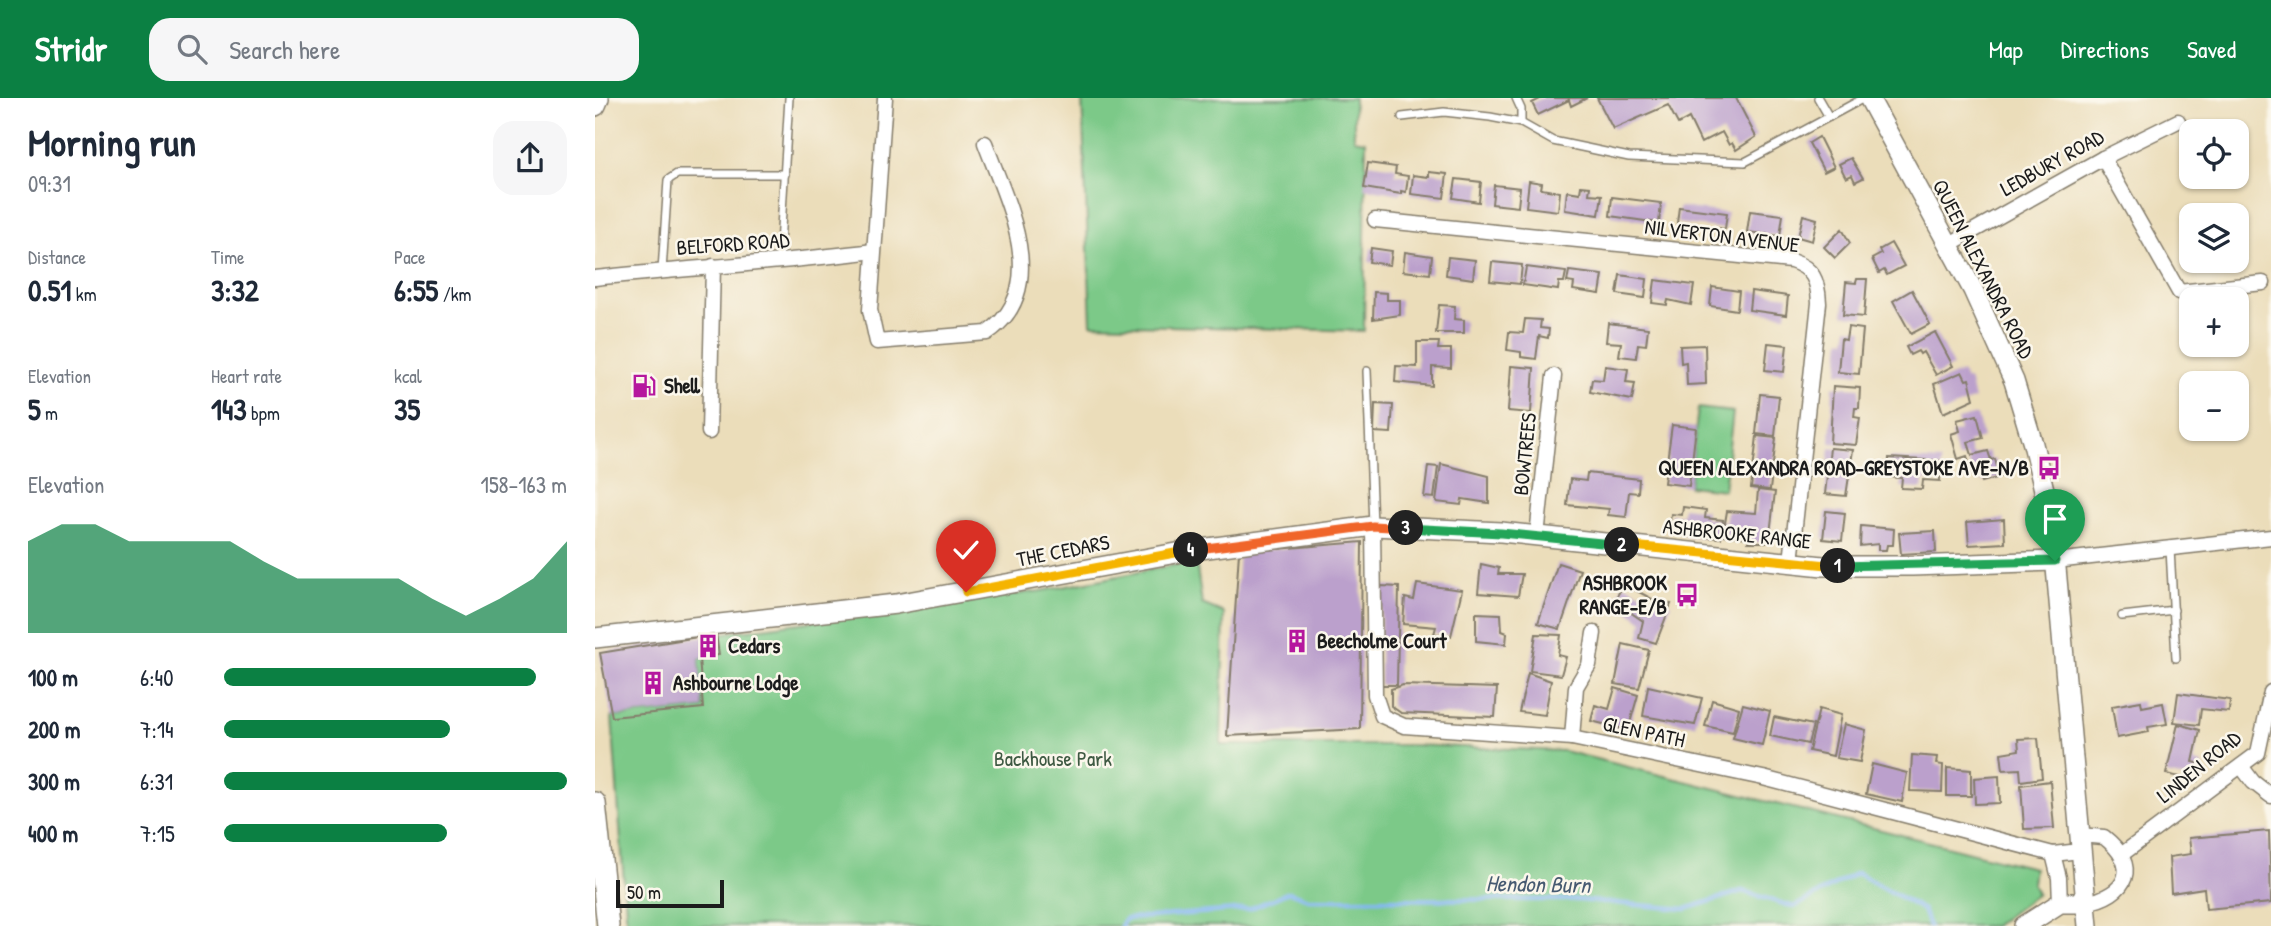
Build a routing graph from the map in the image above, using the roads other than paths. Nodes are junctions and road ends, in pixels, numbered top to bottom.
1 (598, 98) edge
2 (789, 98) edge
3 (885, 98) edge
4 (1516, 98) edge
5 (1818, 98) edge
6 (1866, 98) edge
7 (595, 105) edge
8 (1402, 117) dead end
9 (1829, 117) junction
10 (2178, 121) dead end
11 (1521, 123) junction
12 (985, 143) dead end
13 (2103, 158) junction
14 (785, 174) junction
15 (1375, 220) dead end
16 (1948, 245) junction
17 (873, 251) junction
18 (779, 263) junction
19 (713, 266) junction
20 (661, 271) junction
21 (595, 278) edge
22 (2263, 283) dead end
23 (1367, 370) dead end
24 (1554, 376) dead end
25 (709, 432) dead end
26 (1373, 526) junction
27 (1538, 536) junction
28 (2271, 537) edge
29 (2170, 548) junction
30 (2055, 561) junction
31 (1791, 562) junction
32 (2174, 610) junction
33 (2122, 616) dead end
34 (1594, 633) dead end
35 (595, 639) edge
36 (2176, 658) dead end
37 (2271, 692) edge
38 (1572, 738) junction
39 (2241, 766) junction
40 (2271, 796) edge
41 (595, 803) edge
42 (2079, 843) junction
43 (2053, 853) junction
44 (2121, 855) junction
45 (2060, 902) junction
46 (2085, 903) junction
47 (608, 926) edge
48 (2024, 926) edge
49 (2088, 926) edge

1 - 7 main road
2 - 14 lane
3 - 17 street
4 - 11 lane
5 - 9 lane
6 - 9 lane
6 - 16 street, QUEEN ALEXANDRA ROAD
8 - 11 lane
9 - 11 lane
10 - 13 street, LEDBURY ROAD
12 - 17 street
13 - 16 street, LEDBURY ROAD
13 - 22 street
14 - 18 lane
14 - 20 lane
15 - 31 street, NILVERTON AVENUE
16 - 30 street, QUEEN ALEXANDRA ROAD
17 - 18 street, BELFORD ROAD
18 - 19 street, BELFORD ROAD
19 - 20 street, BELFORD ROAD
19 - 25 street
20 - 21 street, BELFORD ROAD
23 - 26 lane
24 - 27 street, BOWTREES
26 - 27 street, ASHBROOKE RANGE
26 - 35 street, THE CEDARS
26 - 38 street, GLEN PATH
27 - 31 street, ASHBROOKE RANGE
28 - 29 street
29 - 30 street
29 - 32 lane
30 - 31 street, ASHBROOKE RANGE
30 - 42 street, QUEEN ALEXANDRA ROAD
32 - 33 lane
32 - 36 lane
34 - 38 street
37 - 39 street, LINDEN ROAD
38 - 43 street, GLEN PATH
39 - 40 street
39 - 44 street, LINDEN ROAD
41 - 47 main road
42 - 43 street, GLEN PATH
42 - 44 street, GLEN PATH
42 - 46 street, QUEEN ALEXANDRA ROAD
43 - 45 street
44 - 46 street
45 - 46 street
45 - 48 street
46 - 49 street, QUEEN ALEXANDRA ROAD

